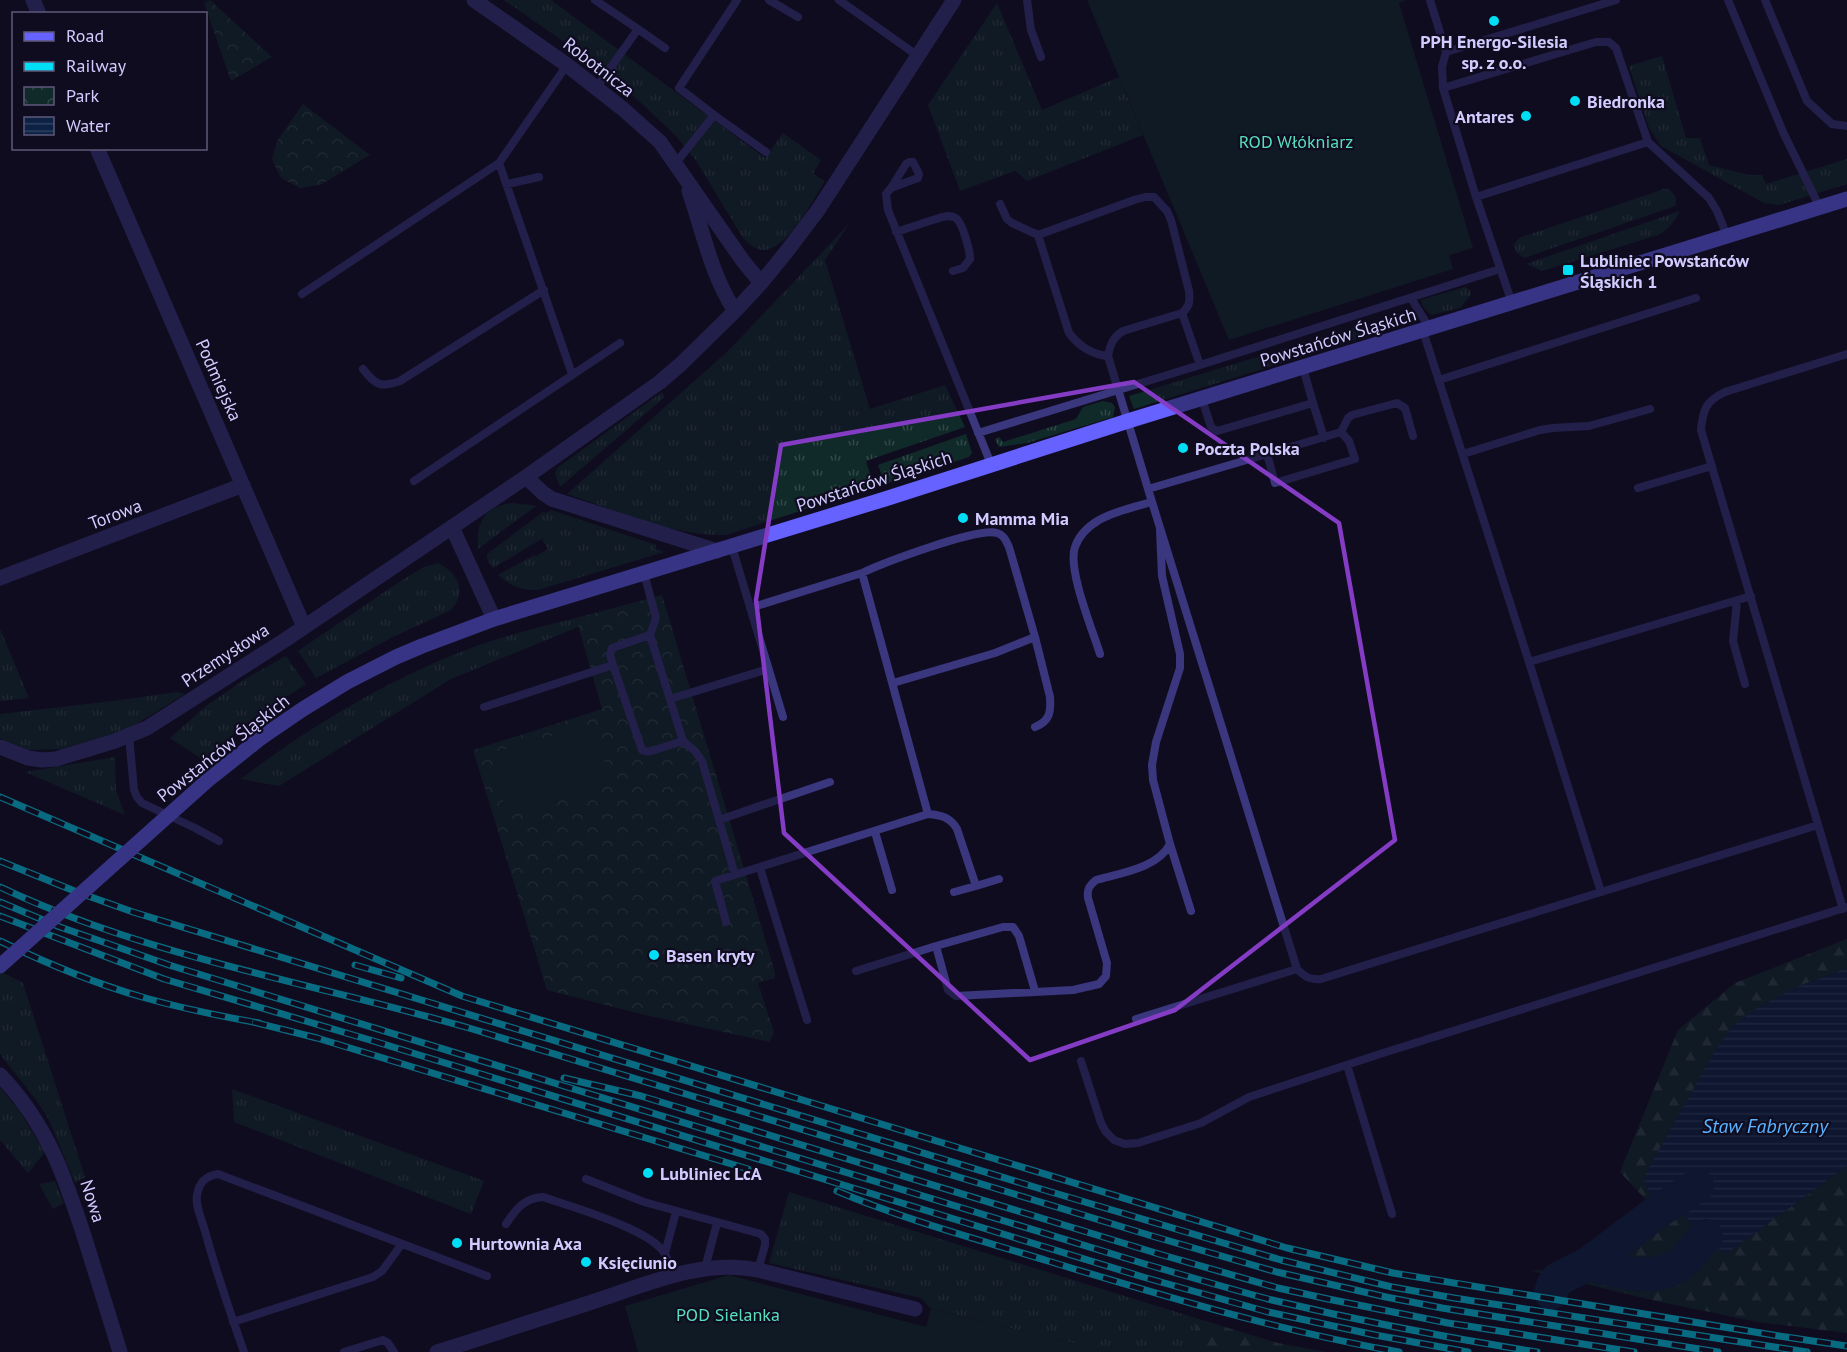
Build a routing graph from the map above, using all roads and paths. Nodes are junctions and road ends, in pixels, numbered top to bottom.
1 (474, 0) edge
2 (595, 0) edge
3 (737, 0) edge
4 (769, 0) edge
5 (839, 0) edge
6 (954, 0) edge
7 (1027, 0) edge
8 (1430, 0) edge
9 (1616, 0) edge
10 (1728, 0) edge
11 (1765, 0) edge
12 (798, 17) dead end
13 (638, 29) junction
14 (665, 48) dead end
15 (1446, 52) junction
16 (918, 56) junction
17 (1041, 57) dead end
18 (567, 65) junction
19 (596, 88) junction
20 (1443, 88) junction
21 (714, 115) junction
22 (1847, 126) edge
23 (1648, 142) junction
24 (98, 150) edge
25 (766, 152) dead end
26 (499, 163) junction
27 (675, 164) junction
28 (539, 177) dead end
29 (685, 180) junction
30 (507, 184) junction
31 (891, 188) dead end
32 (1476, 197) junction
33 (1847, 199) edge
34 (1000, 204) dead end
35 (1820, 208) junction
36 (896, 232) junction
37 (1038, 235) junction
38 (1727, 236) junction
39 (1500, 269) junction
40 (953, 271) dead end
41 (761, 283) junction
42 (544, 290) junction
43 (302, 294) dead end
44 (1412, 298) junction
45 (1696, 298) dead end
46 (1512, 303) junction
47 (735, 311) junction
48 (1182, 313) junction
49 (1426, 330) junction
50 (620, 343) dead end
51 (1847, 354) edge
52 (1108, 356) junction
53 (1200, 365) junction
54 (1303, 368) junction
55 (363, 369) dead end
56 (572, 374) junction
57 (1439, 380) junction
58 (1118, 391) junction
59 (1202, 399) junction
60 (1313, 403) junction
61 (1650, 409) dead end
62 (1128, 421) junction
63 (1341, 432) junction
64 (978, 433) junction
65 (1413, 436) dead end
66 (1324, 438) junction
67 (1267, 454) junction
68 (1463, 454) junction
69 (991, 464) junction
70 (1712, 466) junction
71 (526, 477) junction
72 (414, 481) dead end
73 (243, 485) junction
74 (1638, 488) dead end
75 (1148, 489) junction
76 (1152, 502) junction
77 (452, 527) junction
78 (1160, 530) junction
79 (724, 549) junction
80 (644, 573) junction
81 (862, 573) junction
82 (0, 578) edge
83 (1750, 596) junction
84 (1737, 601) junction
85 (750, 608) junction
86 (494, 619) junction
87 (304, 627) junction
88 (650, 635) junction
89 (1035, 637) junction
90 (1100, 654) dead end
91 (1529, 662) junction
92 (613, 665) junction
93 (768, 669) junction
94 (893, 683) junction
95 (1745, 684) dead end
96 (670, 699) junction
97 (484, 707) dead end
98 (783, 717) dead end
99 (1035, 727) dead end
100 (129, 736) junction
101 (683, 741) junction
102 (0, 747) edge
103 (830, 782) dead end
104 (928, 814) junction
105 (719, 820) junction
106 (1818, 825) junction
107 (875, 832) junction
108 (219, 841) dead end
109 (1170, 844) junction
110 (760, 868) junction
111 (735, 875) junction
112 (999, 879) dead end
113 (976, 886) junction
114 (892, 890) dead end
115 (954, 892) dead end
116 (1600, 892) junction
117 (1845, 908) edge
118 (1191, 911) dead end
119 (726, 922) dead end
120 (936, 946) junction
121 (0, 966) edge
122 (1297, 969) junction
123 (856, 971) dead end
124 (1035, 991) junction
125 (1136, 1019) dead end
126 (807, 1020) dead end
127 (1081, 1061) dead end
128 (1347, 1065) junction
129 (0, 1075) edge
130 (586, 1179) dead end
131 (676, 1212) junction
132 (1392, 1214) dead end
133 (717, 1223) junction
134 (506, 1224) dead end
135 (401, 1245) junction
136 (665, 1253) junction
137 (705, 1268) junction
138 (758, 1270) junction
139 (487, 1276) dead end
140 (672, 1276) junction
141 (915, 1309) dead end
142 (233, 1322) junction
143 (120, 1352) edge
144 (244, 1352) edge
145 (344, 1352) edge
146 (394, 1352) edge
147 (437, 1352) edge

1 - 18 street, Robotnicza
2 - 13 lane
3 - 21 lane
4 - 12 lane
5 - 16 lane
6 - 16 street, Przemysłowa
7 - 17 lane
8 - 15 lane
9 - 15 lane
10 - 35 lane
11 - 22 lane
13 - 14 lane
13 - 19 lane
15 - 20 lane
16 - 41 street, Przemysłowa
18 - 19 street, Robotnicza
18 - 26 lane
19 - 27 street, Robotnicza
20 - 23 lane
20 - 32 lane
21 - 25 lane
21 - 27 lane
23 - 32 lane
23 - 38 lane
24 - 73 street, Podmiejska
26 - 30 lane
26 - 43 lane
27 - 29 street, Robotnicza
28 - 30 lane
29 - 41 street, Robotnicza
29 - 47 street, Robotnicza
30 - 42 lane
31 - 36 lane
32 - 39 lane
33 - 35 main road, Powstańców Śląskich
34 - 37 lane
35 - 38 main road, Powstańców Śląskich
36 - 40 lane
36 - 64 lane
37 - 48 lane
37 - 52 lane
38 - 46 main road, Powstańców Śląskich
39 - 44 lane
39 - 46 lane
41 - 47 street, Przemysłowa
42 - 55 lane
42 - 56 lane
44 - 49 lane
44 - 53 lane
45 - 57 lane
46 - 49 main road, Powstańców Śląskich
47 - 71 street, Przemysłowa
48 - 52 lane
48 - 53 lane
49 - 54 main road, Powstańców Śląskich
49 - 57 lane
50 - 56 lane
51 - 70 lane
52 - 58 lane
53 - 58 lane
54 - 59 main road, Powstańców Śląskich
54 - 60 lane
56 - 72 lane
57 - 68 lane
58 - 62 lane
58 - 64 lane
59 - 60 lane
59 - 62 main road, Powstańców Śląskich
60 - 66 lane
61 - 68 lane
62 - 69 main road, Powstańców Śląskich
62 - 75 lane
63 - 65 lane
63 - 66 lane
63 - 67 lane
64 - 69 lane
66 - 67 lane
67 - 75 lane
68 - 91 lane
69 - 79 main road, Powstańców Śląskich
70 - 74 lane
70 - 83 lane
71 - 77 street, Przemysłowa
71 - 79 street
73 - 82 street, Torowa
73 - 87 street, Podmiejska
75 - 76 lane
76 - 78 lane
76 - 90 lane
77 - 86 street
77 - 87 street, Przemysłowa
78 - 109 lane
78 - 122 lane
79 - 80 main road, Powstańców Śląskich
79 - 85 lane
80 - 86 main road, Powstańców Śląskich
80 - 88 lane
81 - 85 lane
81 - 89 lane
81 - 94 lane
83 - 84 lane
83 - 106 lane
84 - 91 lane
84 - 95 lane
85 - 93 lane
86 - 121 main road, Powstańców Śląskich, bridge
87 - 100 street, Przemysłowa
88 - 92 lane
88 - 96 lane
89 - 94 lane
89 - 99 lane
91 - 116 lane
92 - 97 lane
92 - 101 lane
93 - 96 lane
93 - 98 lane
94 - 104 lane
96 - 101 lane
100 - 102 street, Przemysłowa
100 - 108 lane
101 - 105 lane
103 - 105 lane
104 - 107 lane
104 - 113 lane
105 - 111 lane
106 - 116 lane
106 - 117 lane
107 - 110 lane
107 - 114 lane
109 - 118 lane
109 - 124 lane
110 - 111 lane
110 - 126 lane
111 - 119 lane
112 - 113 lane
113 - 115 lane
116 - 122 lane
117 - 128 lane
120 - 123 lane
120 - 124 lane
120 - 124 lane
122 - 125 lane
127 - 128 lane
128 - 132 lane
129 - 143 street, Nowa
130 - 131 lane
131 - 133 lane
131 - 136 lane
133 - 137 lane
133 - 138 lane
134 - 136 lane
135 - 139 lane
135 - 142 lane
135 - 142 lane
136 - 140 lane
137 - 138 street
137 - 140 street
138 - 141 street
140 - 147 street
142 - 144 lane
145 - 146 lane

